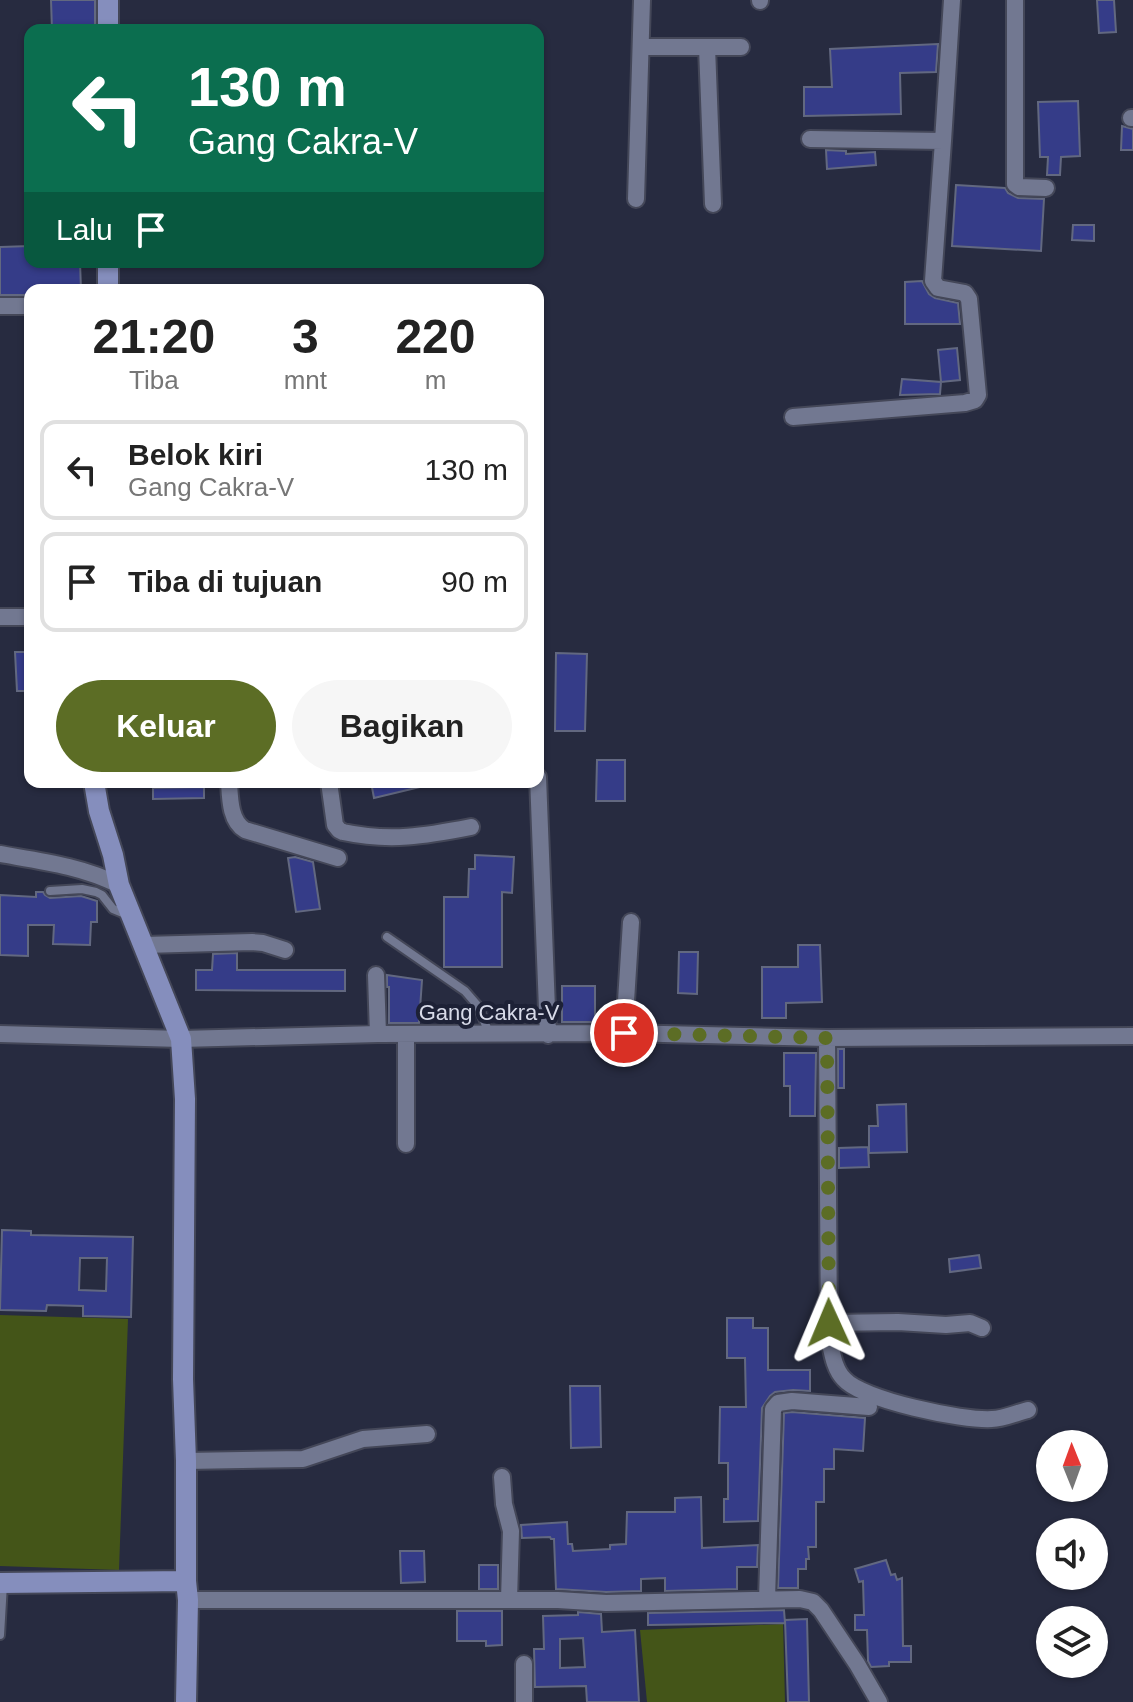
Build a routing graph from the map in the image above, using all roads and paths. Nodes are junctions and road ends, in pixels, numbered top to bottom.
1 (108, 0) edge
2 (642, 0) edge
3 (952, 0) edge
4 (1015, 0) edge
5 (108, 24) edge
6 (642, 47) junction
7 (707, 47) junction
8 (741, 47) dead end
9 (810, 139) dead end
10 (943, 141) junction
11 (1046, 188) dead end
12 (636, 199) dead end
13 (713, 204) dead end
14 (0, 306) edge
15 (24, 306) edge
16 (793, 417) dead end
17 (0, 617) edge
18 (24, 617) edge
19 (95, 788) edge
20 (230, 788) edge
21 (330, 788) edge
22 (538, 788) edge
23 (471, 827) dead end
24 (0, 854) edge
25 (338, 858) dead end
26 (119, 885) junction
27 (50, 891) dead end
28 (130, 917) junction
29 (631, 922) dead end
30 (387, 937) dead end
31 (144, 945) junction
32 (285, 950) dead end
33 (376, 975) dead end
34 (624, 1033) junction
35 (0, 1034) edge
36 (378, 1034) junction
37 (406, 1034) junction
38 (490, 1034) junction
39 (548, 1035) junction
40 (1133, 1036) edge
41 (827, 1038) junction
42 (181, 1039) junction
43 (406, 1144) dead end
44 (829, 1323) junction
45 (982, 1328) dead end
46 (869, 1407) dead end
47 (1028, 1410) dead end
48 (427, 1434) dead end
49 (186, 1461) junction
50 (502, 1477) dead end
51 (1, 1583) edge
52 (187, 1590) junction
53 (767, 1599) junction
54 (509, 1600) junction
55 (0, 1635) edge
56 (524, 1664) dead end
57 (186, 1702) edge
58 (524, 1702) edge
59 (879, 1702) edge

1 - 5 main road
2 - 6 street
3 - 10 street
4 - 11 street
6 - 7 street
6 - 12 street
7 - 8 street
7 - 13 street
9 - 10 street
10 - 16 street
14 - 15 street
17 - 18 street
19 - 26 main road
20 - 25 street
21 - 23 street
22 - 39 street
24 - 26 street
26 - 28 main road
27 - 28 lane
28 - 31 main road
29 - 34 street
30 - 38 lane
31 - 32 street
31 - 42 main road
33 - 36 street
34 - 39 street, Gang Cakra-V
34 - 41 street, Gang Cakra-V
35 - 42 street, Gang Cakra-V
36 - 37 street, Gang Cakra-V
36 - 42 street, Gang Cakra-V
37 - 38 street, Gang Cakra-V
37 - 43 street
38 - 39 street, Gang Cakra-V
40 - 41 street, Gang Cakra-V
41 - 44 street
42 - 49 main road
44 - 45 street
44 - 47 street
46 - 53 street
48 - 49 street
49 - 52 main road
50 - 54 street
51 - 52 main road
51 - 55 lane
52 - 54 street
52 - 57 main road
53 - 54 street
53 - 59 street
56 - 58 street

